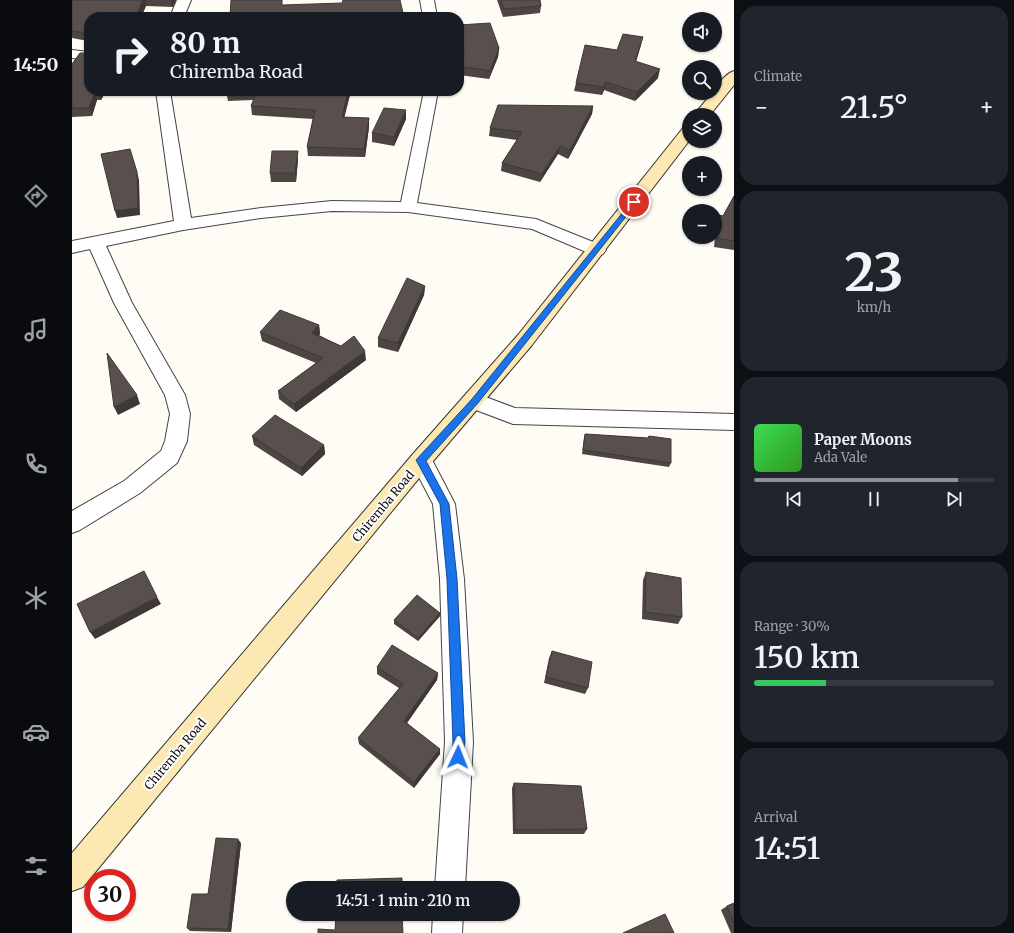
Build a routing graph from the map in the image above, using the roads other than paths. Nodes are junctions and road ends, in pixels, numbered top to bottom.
1 (184, 0) edge
2 (426, 0) edge
3 (179, 12) edge
4 (429, 12) edge
5 (72, 54) edge
6 (84, 55) edge
7 (734, 75) edge
8 (164, 96) edge
9 (430, 96) edge
10 (708, 108) edge
11 (682, 141) edge
12 (408, 207) junction
13 (183, 225) junction
14 (96, 243) junction
15 (72, 247) edge
16 (597, 250) junction
17 (475, 401) junction
18 (734, 422) edge
19 (421, 460) junction
20 (72, 523) edge
21 (72, 876) edge
22 (450, 881) edge
23 (448, 921) edge
24 (447, 933) edge

1 - 3 street
2 - 4 street
5 - 6 street
7 - 10 main road
8 - 13 street
9 - 12 street
11 - 16 main road, Chiremba Road
12 - 13 street
12 - 16 street
13 - 14 street
14 - 15 street
14 - 20 street
16 - 17 main road, Chiremba Road
17 - 18 street
17 - 19 main road, Chiremba Road
19 - 21 main road, Chiremba Road
19 - 22 street
23 - 24 street

